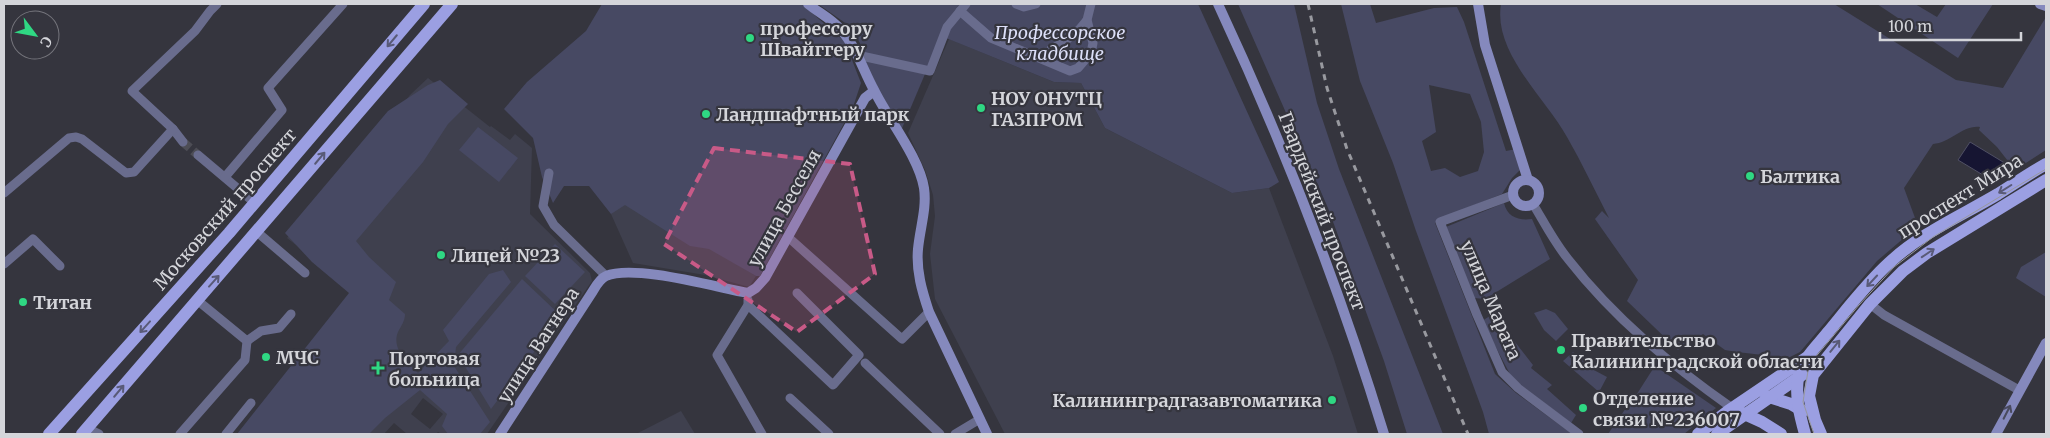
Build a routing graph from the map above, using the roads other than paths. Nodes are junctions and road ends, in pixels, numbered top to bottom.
1 (217, 4) edge
2 (343, 4) edge
3 (424, 4) edge
4 (452, 4) edge
5 (808, 4) edge
6 (1016, 4) edge
7 (1036, 4) edge
8 (1091, 4) edge
9 (1218, 4) edge
10 (1478, 4) edge
11 (2040, 4) edge
12 (2046, 6) edge
13 (963, 7) edge
14 (1087, 20) junction
15 (1051, 49) dead end
16 (857, 55) junction
17 (874, 91) junction
18 (173, 129) junction
19 (183, 142) tunnel mouth
20 (198, 155) tunnel mouth
21 (2046, 164) edge
22 (549, 173) dead end
23 (225, 177) junction
24 (1528, 180) junction
25 (2046, 180) edge
26 (4, 193) edge
27 (1513, 195) junction
28 (254, 203) junction
29 (1533, 204) junction
30 (257, 232) junction
31 (788, 237) junction
32 (5, 261) edge
33 (60, 266) dead end
34 (305, 273) dead end
35 (606, 276) junction
36 (748, 293) junction
37 (797, 293) dead end
38 (196, 300) junction
39 (166, 302) junction
40 (1870, 304) junction
41 (748, 305) junction
42 (929, 312) junction
43 (291, 314) dead end
44 (182, 317) junction
45 (247, 341) junction
46 (2046, 343) edge
47 (1808, 357) junction
48 (2042, 359) edge
49 (865, 363) dead end
50 (1818, 368) junction
51 (1798, 378) junction
52 (2019, 390) junction
53 (1754, 393) junction
54 (1770, 397) junction
55 (790, 398) dead end
56 (251, 403) dead end
57 (1732, 408) junction
58 (1798, 408) junction
59 (1744, 414) junction
60 (980, 419) junction
61 (1815, 420) junction
62 (85, 431) edge
63 (49, 434) edge
64 (99, 434) edge
65 (180, 434) edge
66 (226, 434) edge
67 (500, 434) edge
68 (762, 434) edge
69 (829, 434) edge
70 (940, 434) edge
71 (955, 434) edge
72 (987, 434) edge
73 (1384, 434) edge
74 (1579, 434) edge
75 (1698, 434) edge
76 (1717, 434) edge
77 (1781, 434) edge
78 (1805, 434) edge
79 (1821, 434) edge
80 (1996, 434) edge

1 - 18 street
2 - 23 street, Московский проспект
3 -> 28 main road, Московский проспект
30 -> 4 main road
5 - 16 street
6 - 7 street
8 - 14 street
9 - 73 street, Гвардейский проспект
10 - 24 street
11 - 12 street
13 - 14 street
13 - 16 street
14 - 15 street
16 - 17 street
17 - 31 street, улица Бесселя
17 - 42 street
18 - 19 street
18 - 26 street
20 - 23 street
21 -> 47 main road, проспект Мира
22 - 35 street
23 - 28 street
24 - 27 street
24 - 29 street
40 -> 25 main road, проспект Мира
27 - 29 street
27 - 74 street, улица Марата
28 - 39 main road, Московский проспект
29 - 57 street
30 - 34 street
38 -> 30 main road
31 - 36 street, улица Бесселя
31 - 42 street
32 - 33 street
35 - 36 street
35 - 67 street, улица Вагнера
36 - 41 street
37 - 41 street
38 - 44 main road
38 - 45 street
39 - 44 main road
39 -> 63 main road, Московский проспект
50 -> 40 main road, проспект Мира
40 - 52 street
41 - 68 street
42 - 60 street
43 - 45 street
62 -> 44 main road
45 - 65 street
46 - 48 street
47 - 51 main road, проспект Мира
47 - 53 main road
48 - 52 street
49 - 70 street
50 - 51 main road
50 - 61 main road, проспект Мира
51 - 54 main road
51 - 58 main road, проспект Мира
80 -> 52 street
53 - 54 main road
53 - 57 main road
54 - 58 main road
54 - 59 main road
55 - 69 street
56 - 66 street
57 - 59 main road
57 - 75 main road
58 - 61 main road
58 - 78 main road, проспект Мира
59 - 76 main road
59 - 77 main road
60 - 71 street
60 - 72 street
61 - 79 main road, проспект Мира
62 - 64 street

